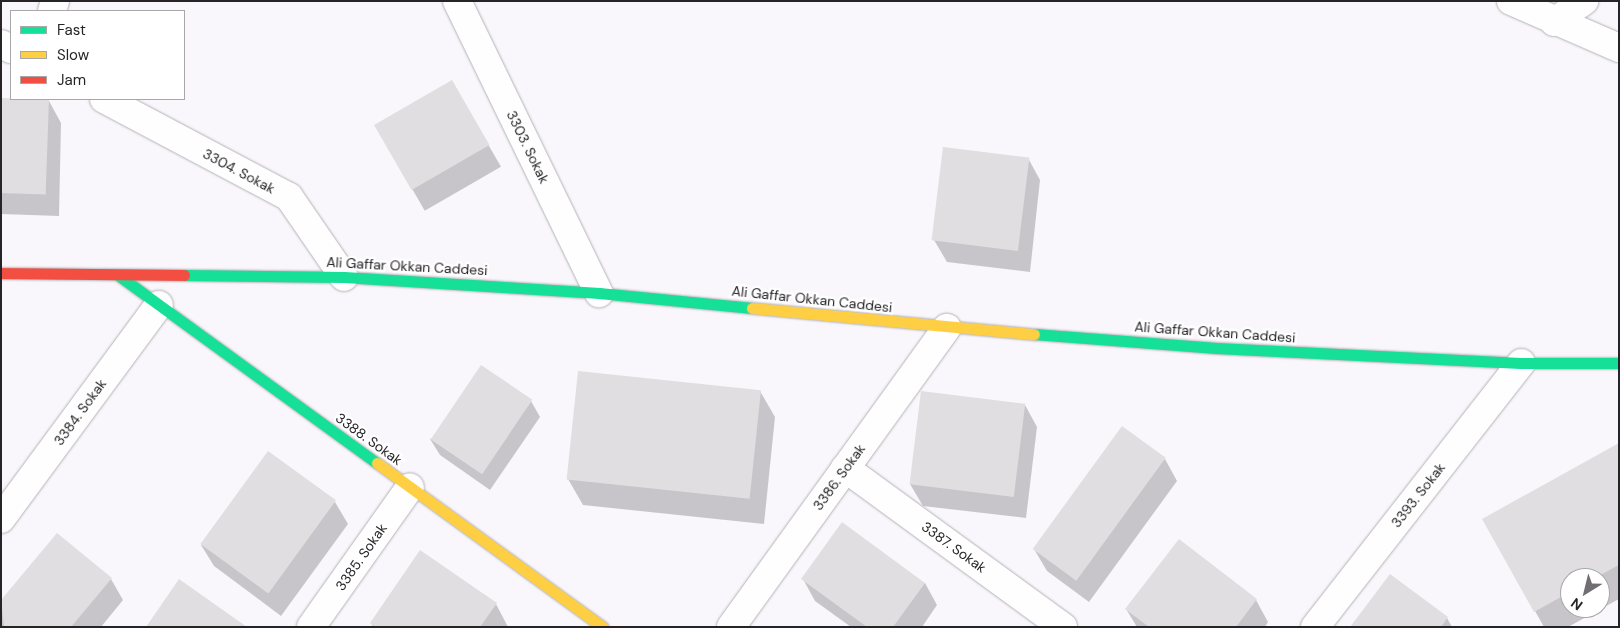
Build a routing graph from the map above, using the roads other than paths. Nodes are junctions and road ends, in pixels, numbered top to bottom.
1 (456, 1) edge
2 (1511, 1) edge
3 (1584, 1) edge
4 (1554, 22) junction
5 (1619, 48) edge
6 (106, 100) edge
7 (1, 273) edge
8 (118, 275) junction
9 (344, 277) junction
10 (599, 293) junction
11 (159, 305) junction
12 (947, 328) junction
13 (1521, 363) junction
14 (1619, 363) edge
15 (845, 468) junction
16 (410, 487) junction
17 (1, 519) edge
18 (311, 627) edge
19 (603, 627) edge
20 (731, 627) edge
21 (1063, 627) edge
22 (1315, 627) edge

1 - 10 street, 3303. Sokak
2 - 4 street
3 - 4 street
4 - 5 street
6 - 9 street, 3304. Sokak
7 - 8 street, Ali Gaffar Okkan Caddesi
8 - 9 street, Ali Gaffar Okkan Caddesi
8 - 11 street, 3388. Sokak
9 - 10 street, Ali Gaffar Okkan Caddesi
10 - 12 street, Ali Gaffar Okkan Caddesi
11 - 16 street, 3388. Sokak
11 - 17 street, 3384. Sokak
12 - 13 street, Ali Gaffar Okkan Caddesi
12 - 15 street, 3386. Sokak
13 - 14 street, Ali Gaffar Okkan Caddesi
13 - 22 street, 3393. Sokak
15 - 20 street, 3386. Sokak
15 - 21 street, 3387. Sokak
16 - 18 street, 3385. Sokak
16 - 19 street, 3388. Sokak

